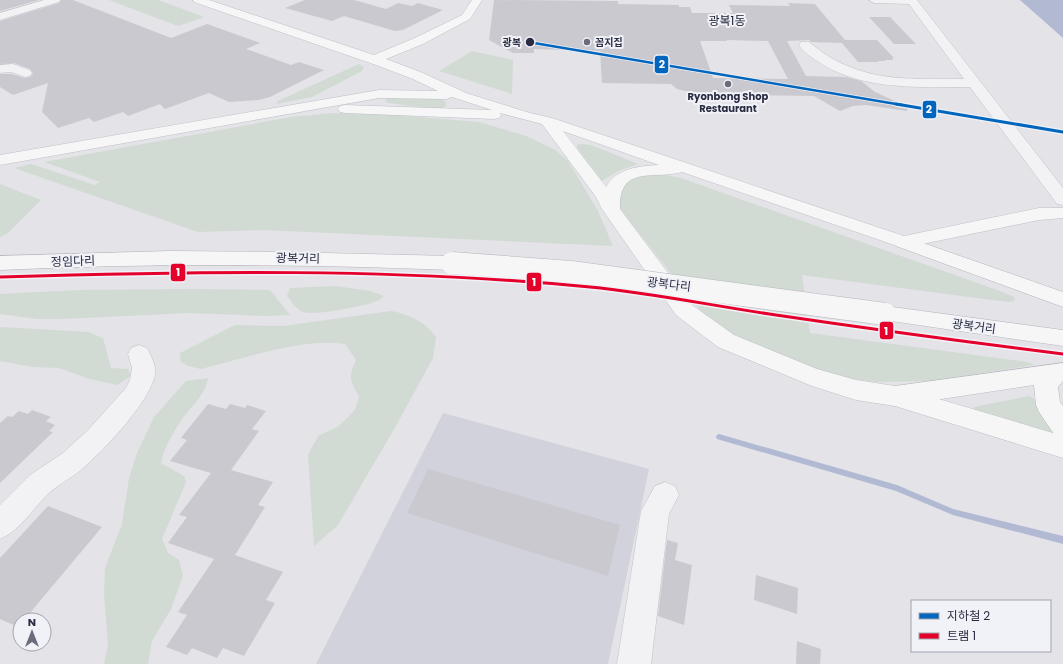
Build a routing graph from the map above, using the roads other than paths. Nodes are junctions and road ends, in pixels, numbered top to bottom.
1 (55, 0) edge
2 (198, 0) edge
3 (477, 0) edge
4 (874, 0) edge
5 (911, 0) edge
6 (0, 17) edge
7 (805, 45) dead end
8 (377, 61) junction
9 (0, 69) edge
10 (25, 73) dead end
11 (973, 82) junction
12 (379, 94) junction
13 (461, 96) junction
14 (284, 110) junction
15 (378, 110) junction
16 (462, 113) junction
17 (528, 117) junction
18 (547, 121) junction
19 (0, 160) edge
20 (691, 170) junction
21 (1063, 200) edge
22 (611, 209) junction
23 (1063, 213) edge
24 (903, 242) junction
25 (145, 258) joint
26 (0, 263) edge
27 (452, 263) joint
28 (1063, 300) edge
29 (885, 314) joint
30 (1063, 338) edge
31 (139, 354) dead end
32 (1059, 372) edge
33 (895, 396) junction
34 (1063, 426) edge
35 (1063, 447) edge
36 (666, 495) dead end
37 (0, 525) edge
38 (634, 664) edge

1 - 6 street
2 - 8 main road
3 - 8 main road
4 - 5 street
5 - 11 street
7 - 11 street
8 - 12 main road
8 - 13 main road
9 - 10 street
11 - 21 street
12 - 13 main road
12 - 14 main road
12 - 15 main road
13 - 16 main road
13 - 17 main road
14 - 15 main road
14 - 19 main road
15 - 16 main road
16 - 17 main road
17 - 18 main road
18 - 20 main road
18 - 22 main road
20 - 22 main road
20 - 24 main road
22 - 33 main road
23 - 24 main road
24 - 28 main road
25 - 26 main road, 정임다리
25 - 27 main road, 광복거리
27 - 29 main road, 광복다리, bridge
29 - 30 main road, 광복거리
31 - 37 street
32 - 33 main road
32 - 34 main road
33 - 35 main road
36 - 38 street

